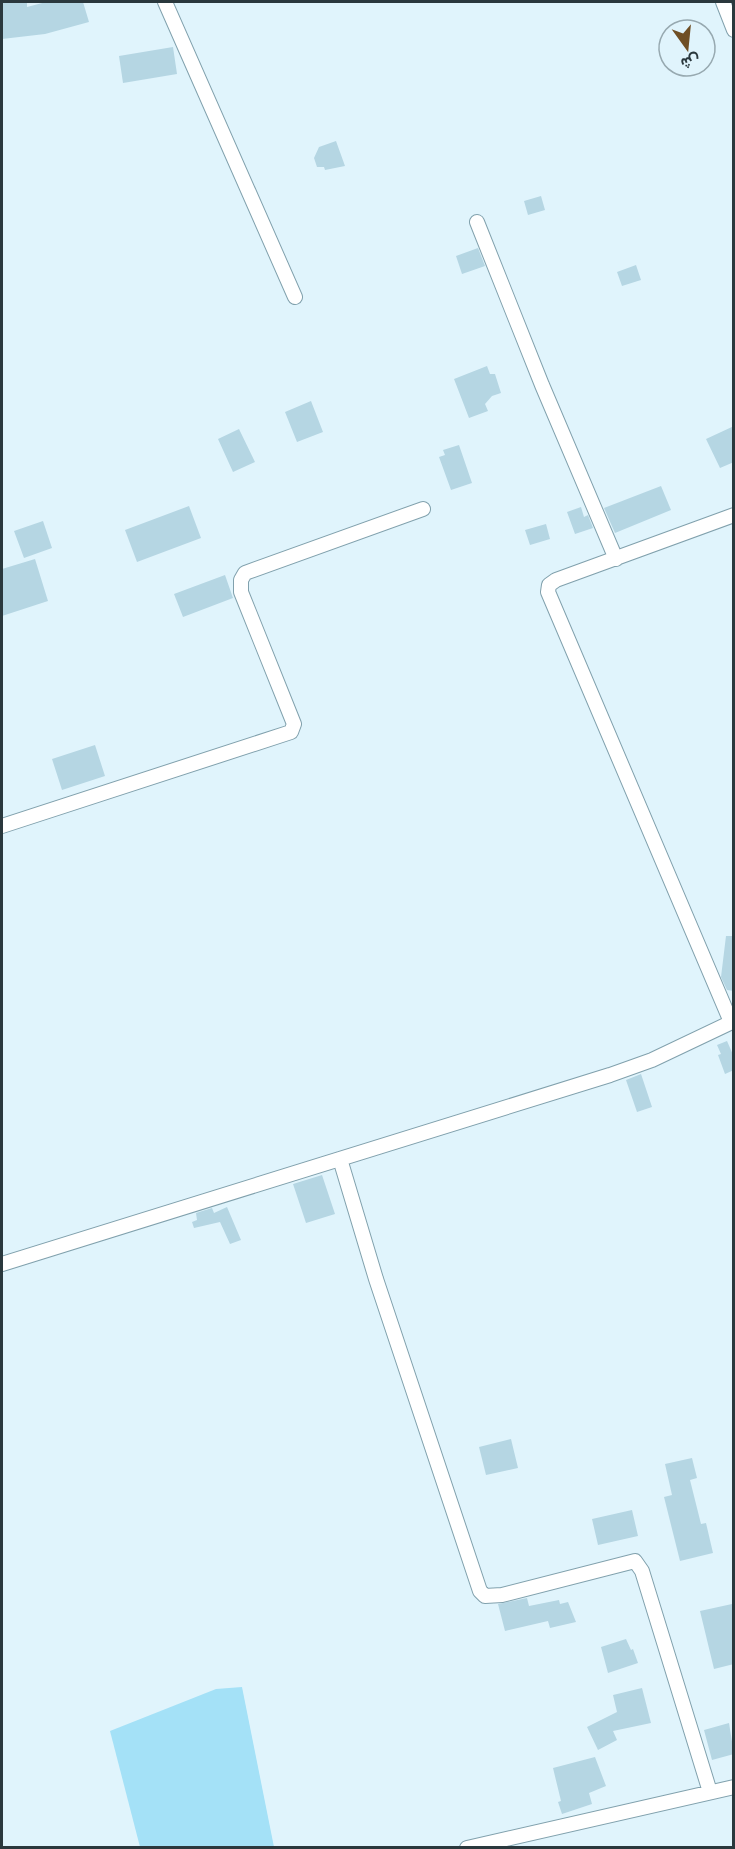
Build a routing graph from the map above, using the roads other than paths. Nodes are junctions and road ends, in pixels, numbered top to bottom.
1 (165, 2) edge
2 (723, 2) edge
3 (734, 30) edge
4 (477, 222) dead end
5 (295, 297) dead end
6 (423, 509) dead end
7 (734, 515) edge
8 (616, 559) junction
9 (2, 826) edge
10 (732, 1022) edge
11 (340, 1160) junction
12 (2, 1264) edge
13 (734, 1787) edge
14 (710, 1792) junction
15 (467, 1848) edge

1 - 5 street
2 - 3 street
4 - 8 street
6 - 9 street
7 - 8 street
8 - 10 street
10 - 11 street
11 - 12 street
11 - 14 street
13 - 14 street
14 - 15 street

